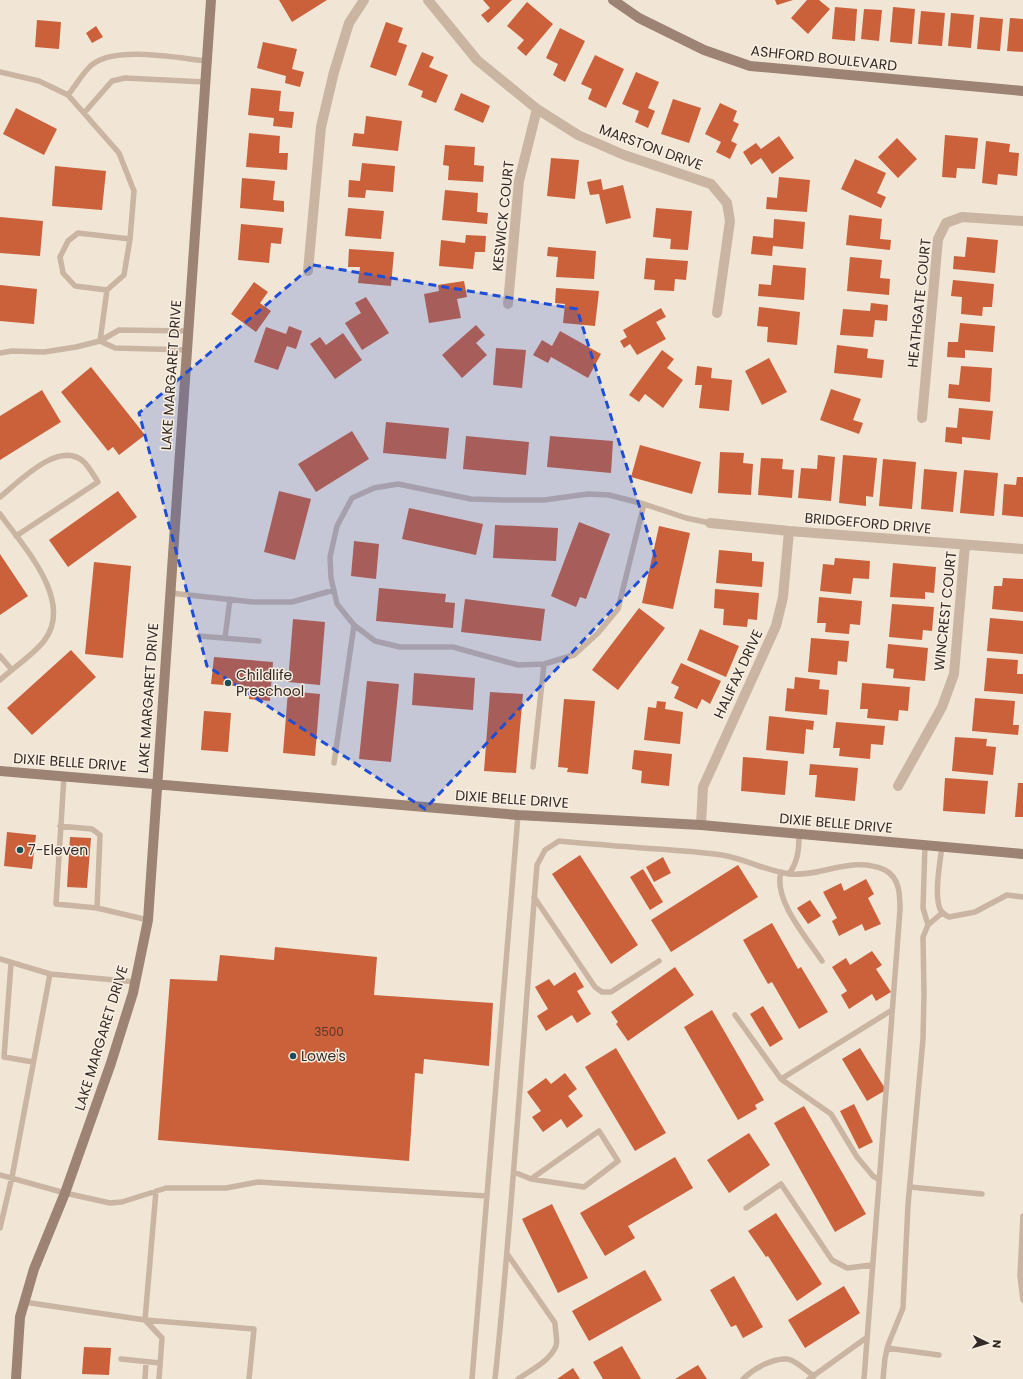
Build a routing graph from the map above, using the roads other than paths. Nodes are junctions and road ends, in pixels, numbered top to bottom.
1 (211, 0) edge
2 (364, 0) edge
3 (428, 0) edge
4 (613, 0) edge
5 (206, 61) junction
6 (0, 72) edge
7 (205, 82) junction
8 (1023, 91) edge
9 (68, 95) junction
10 (537, 109) junction
11 (84, 113) junction
12 (1023, 221) edge
13 (130, 239) junction
14 (308, 270) dead end
15 (107, 290) junction
16 (508, 304) dead end
17 (717, 313) dead end
18 (189, 330) junction
19 (100, 340) junction
20 (188, 350) junction
21 (0, 353) edge
22 (922, 418) dead end
23 (0, 497) edge
24 (644, 504) junction
25 (0, 514) edge
26 (710, 523) joint
27 (789, 531) junction
28 (16, 536) junction
29 (965, 545) junction
30 (1023, 549) edge
31 (334, 590) junction
32 (170, 593) junction
33 (230, 599) junction
34 (354, 625) junction
35 (199, 636) dead end
36 (225, 638) junction
37 (259, 641) dead end
38 (0, 656) edge
39 (544, 664) junction
40 (12, 670) junction
41 (0, 680) edge
42 (334, 763) dead end
43 (533, 767) dead end
44 (0, 771) edge
45 (64, 776) junction
46 (156, 783) junction
47 (898, 786) dead end
48 (518, 815) junction
49 (701, 825) junction
50 (60, 826) junction
51 (799, 834) junction
52 (925, 845) junction
53 (942, 846) junction
54 (1023, 854) edge
55 (781, 872) junction
56 (789, 874) junction
57 (534, 896) junction
58 (1023, 896) edge
59 (97, 908) junction
60 (942, 913) junction
61 (148, 920) junction
62 (928, 925) junction
63 (0, 959) edge
64 (659, 961) dead end
65 (822, 961) dead end
66 (11, 964) junction
67 (50, 974) junction
68 (136, 982) junction
69 (892, 1010) junction
70 (735, 1015) dead end
71 (33, 1062) junction
72 (781, 1079) junction
73 (514, 1172) junction
74 (0, 1174) edge
75 (12, 1177) junction
76 (531, 1179) junction
77 (879, 1180) junction
78 (910, 1187) junction
79 (156, 1191) junction
80 (65, 1193) junction
81 (982, 1194) dead end
82 (487, 1196) junction
83 (746, 1208) dead end
84 (1023, 1216) edge
85 (0, 1228) edge
86 (508, 1255) junction
87 (872, 1264) junction
88 (1023, 1300) edge
89 (24, 1302) junction
90 (145, 1320) junction
91 (866, 1338) junction
92 (887, 1348) junction
93 (940, 1355) dead end
94 (121, 1360) dead end
95 (146, 1362) junction
96 (160, 1363) junction
97 (812, 1378) edge
98 (16, 1379) edge
99 (145, 1379) edge
100 (158, 1379) edge
101 (249, 1379) edge
102 (472, 1379) edge
103 (495, 1379) edge
104 (518, 1379) edge
105 (743, 1379) edge
106 (864, 1379) edge
107 (883, 1379) edge

1 - 5 street, LAKE MARGARET DRIVE
2 - 14 street
3 - 10 street, MARSTON DRIVE
4 - 8 street, ASHFORD BOULEVARD
5 - 7 street, LAKE MARGARET DRIVE
5 - 9 lane
6 - 9 lane
7 - 11 lane
7 - 18 street, LAKE MARGARET DRIVE
9 - 11 lane
10 - 16 street, KESWICK COURT
10 - 17 street, MARSTON DRIVE
11 - 13 lane
12 - 22 street, HEATHGATE COURT
13 - 15 lane
13 - 15 lane
15 - 19 lane
18 - 19 lane
18 - 20 street, LAKE MARGARET DRIVE
19 - 20 lane
19 - 21 lane
20 - 32 street, LAKE MARGARET DRIVE
23 - 28 lane
24 - 26 lane
24 - 31 lane
24 - 39 lane
25 - 28 lane
26 - 27 street, BRIDGEFORD DRIVE
27 - 29 street, BRIDGEFORD DRIVE
27 - 49 street, HALIFAX DRIVE
28 - 40 lane
29 - 30 street, BRIDGEFORD DRIVE
29 - 47 street, WINCREST COURT
31 - 33 lane
31 - 34 lane
32 - 33 lane
32 - 46 street, LAKE MARGARET DRIVE
33 - 36 lane
34 - 39 lane
34 - 42 lane
35 - 36 lane
36 - 37 lane
38 - 40 lane
39 - 43 lane
40 - 41 lane
44 - 45 street, DIXIE BELLE DRIVE
45 - 46 street, DIXIE BELLE DRIVE
45 - 50 lane
46 - 48 street, DIXIE BELLE DRIVE
46 - 61 street, LAKE MARGARET DRIVE
48 - 49 street, DIXIE BELLE DRIVE
48 - 82 lane
49 - 51 street, DIXIE BELLE DRIVE
50 - 59 lane
50 - 59 lane
51 - 52 street, DIXIE BELLE DRIVE
51 - 56 lane
52 - 53 street, DIXIE BELLE DRIVE
52 - 62 lane
53 - 54 street, DIXIE BELLE DRIVE
53 - 60 lane
55 - 56 lane
55 - 57 lane
55 - 65 lane
56 - 69 lane
57 - 64 lane
57 - 73 lane
58 - 60 lane
59 - 61 lane
60 - 62 lane
61 - 68 street, LAKE MARGARET DRIVE
62 - 78 lane
63 - 66 lane
66 - 67 lane
66 - 71 lane
67 - 68 lane
67 - 71 lane
68 - 80 street, LAKE MARGARET DRIVE
69 - 72 lane
69 - 77 lane
70 - 72 lane
71 - 75 lane
72 - 77 lane
73 - 76 lane
73 - 86 lane
74 - 75 lane
75 - 80 lane
75 - 85 lane
76 - 76 lane
77 - 87 lane
78 - 81 lane
78 - 92 lane
79 - 80 lane
79 - 82 lane
79 - 90 lane
80 - 89 street, LAKE MARGARET DRIVE
82 - 102 lane
83 - 87 lane
84 - 88 lane
86 - 103 lane
86 - 104 lane
87 - 91 lane
89 - 90 lane
89 - 98 street, LAKE MARGARET DRIVE
90 - 96 lane
90 - 101 lane
91 - 97 lane
91 - 106 lane
92 - 93 lane
92 - 107 lane
94 - 95 lane
95 - 96 lane
95 - 99 lane
96 - 100 lane
97 - 105 lane

